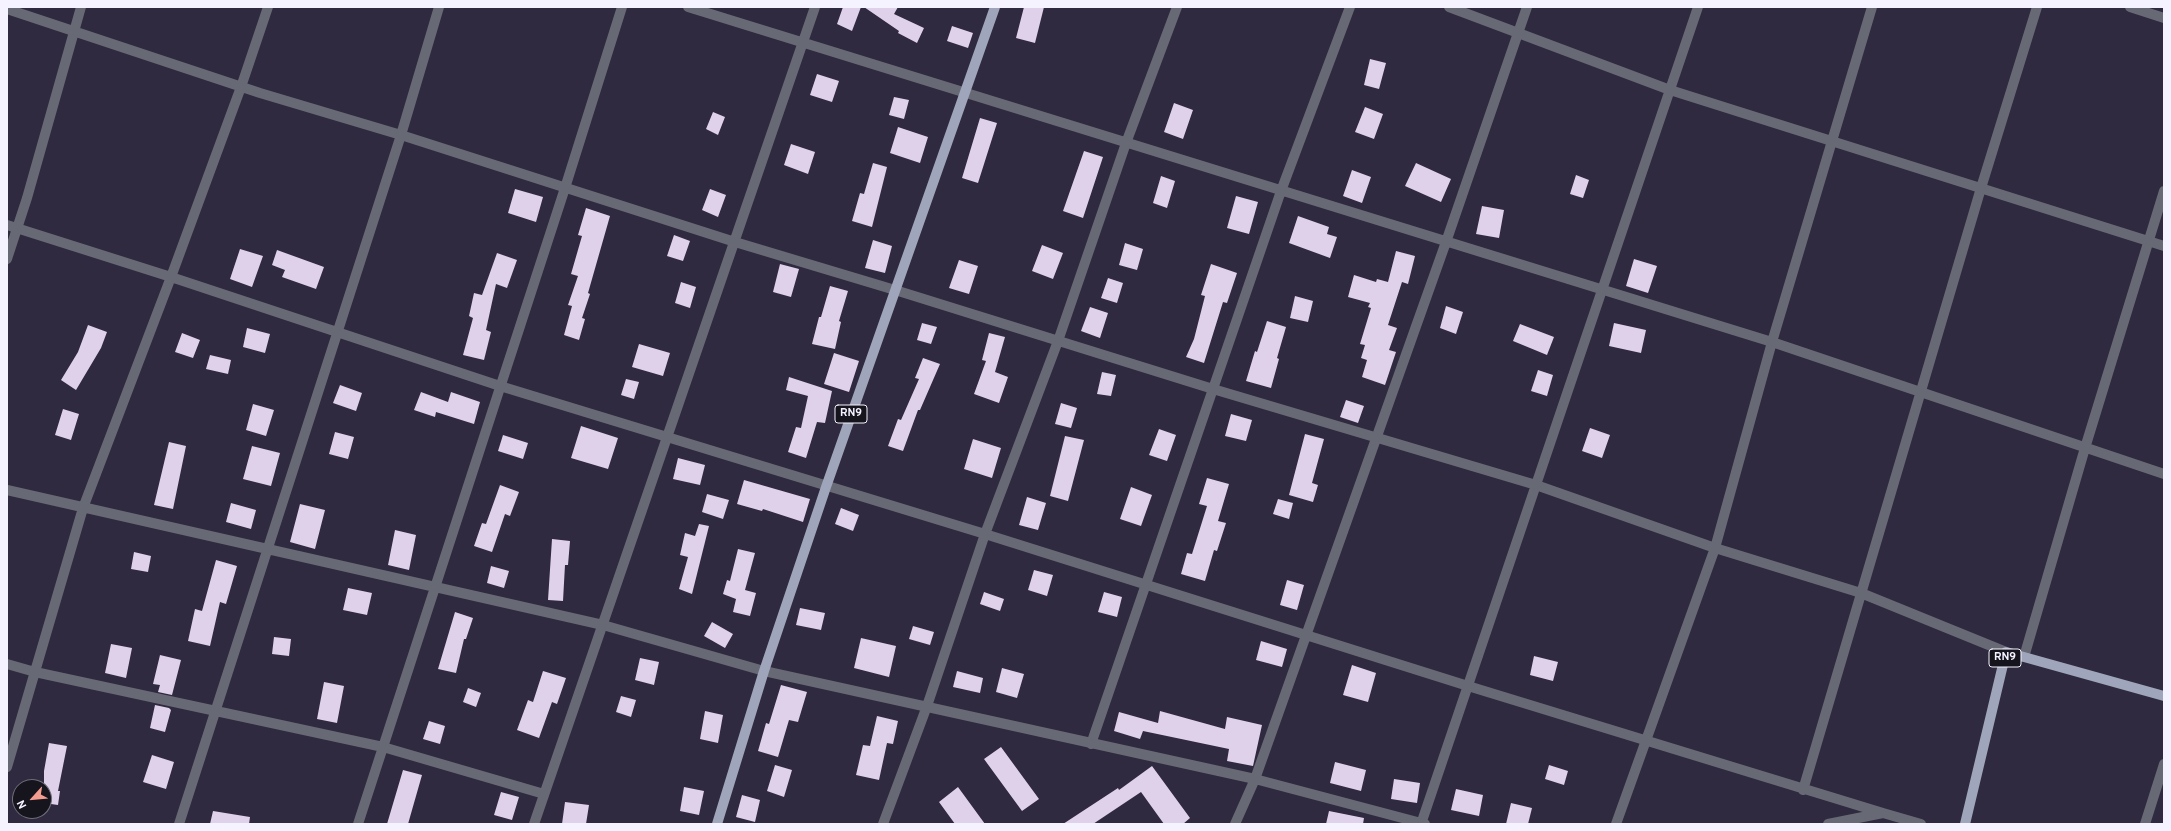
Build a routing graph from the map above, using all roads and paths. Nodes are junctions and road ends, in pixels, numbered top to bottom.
1 (81, 7) edge
2 (268, 7) edge
3 (439, 7) edge
4 (622, 7) edge
5 (688, 7) edge
6 (816, 7) edge
7 (995, 7) edge
8 (1177, 7) edge
9 (1350, 7) edge
10 (1449, 7) edge
11 (1527, 7) edge
12 (1698, 7) edge
13 (1872, 7) edge
14 (2036, 7) edge
15 (2130, 7) edge
16 (7, 9) edge
17 (2164, 18) edge
18 (73, 31) junction
19 (1518, 32) junction
20 (804, 43) junction
21 (241, 87) junction
22 (1670, 90) junction
23 (963, 92) junction
24 (401, 135) junction
25 (1831, 141) junction
26 (1126, 143) junction
27 (565, 188) junction
28 (1981, 188) junction
29 (1281, 191) junction
30 (2164, 191) edge
31 (7, 225) edge
32 (17, 229) junction
33 (2148, 241) junction
34 (735, 242) junction
35 (1446, 242) junction
36 (2164, 246) edge
37 (7, 259) edge
38 (171, 277) junction
39 (895, 290) junction
40 (1602, 291) junction
41 (338, 331) junction
42 (1058, 341) junction
43 (1772, 342) junction
44 (500, 386) junction
45 (1213, 389) junction
46 (1921, 392) junction
47 (668, 437) junction
48 (1376, 438) junction
49 (2085, 448) junction
50 (2164, 474) edge
51 (1536, 485) junction
52 (826, 487) junction
53 (7, 490) edge
54 (83, 508) junction
55 (985, 534) junction
56 (1715, 548) junction
57 (268, 550) junction
58 (1147, 586) junction
59 (434, 587) junction
60 (1861, 592) junction
61 (603, 625) junction
62 (1306, 635) junction
63 (2006, 652) junction
64 (2024, 657) junction
65 (7, 664) edge
66 (764, 671) junction
67 (35, 672) junction
68 (1468, 686) junction
69 (2164, 696) edge
70 (927, 706) junction
71 (216, 710) junction
72 (1646, 740) junction
73 (1091, 744) junction
74 (383, 747) junction
75 (2164, 764) edge
76 (7, 768) edge
77 (1255, 779) junction
78 (1803, 790) junction
79 (544, 794) junction
80 (1882, 813) junction
81 (179, 824) edge
82 (358, 824) edge
83 (534, 824) edge
84 (717, 824) edge
85 (883, 824) edge
86 (1235, 824) edge
87 (1423, 824) edge
88 (1616, 824) edge
89 (1828, 824) edge
90 (1921, 824) edge
91 (1965, 824) edge
92 (2145, 824) edge

1 - 18 street
2 - 21 street
3 - 24 street
4 - 27 street
5 - 20 street
6 - 20 street
7 - 23 main road, RN9
8 - 26 street
9 - 29 street
10 - 19 street
11 - 19 street
12 - 22 street
13 - 25 street
14 - 28 street
15 - 17 street
16 - 18 street
18 - 21 street
18 - 32 street
19 - 22 street
19 - 35 street
20 - 23 street
20 - 34 street
21 - 24 street
21 - 38 street
22 - 25 street
22 - 40 street
23 - 26 street
23 - 39 main road, RN9
24 - 27 street
24 - 41 street
25 - 28 street
25 - 43 street
26 - 29 street
26 - 42 street
27 - 34 street
27 - 44 street
28 - 33 street
28 - 46 street
29 - 35 street
29 - 45 street
30 - 33 street
31 - 32 street
32 - 37 street
32 - 38 street
33 - 36 street
33 - 49 street
34 - 39 street
34 - 47 street
35 - 40 street
35 - 48 street
38 - 41 street
38 - 54 street
39 - 42 street
39 - 52 main road, RN9
40 - 43 street
40 - 51 street
41 - 44 street
41 - 57 street
42 - 45 street
42 - 55 street
43 - 46 street
43 - 56 street
44 - 47 street
44 - 59 street
45 - 48 street
45 - 58 street
46 - 49 street
46 - 60 street
47 - 52 street
47 - 61 street
48 - 51 street
48 - 62 street
49 - 50 street
49 - 64 street
51 - 56 street
51 - 68 street
52 - 55 street
52 - 66 main road, RN9
53 - 54 street
54 - 57 street
54 - 67 street
55 - 58 street
55 - 70 street
56 - 60 street
56 - 72 street
57 - 59 street
57 - 71 street
58 - 62 street
58 - 73 street
59 - 61 street
59 - 74 street
60 - 63 street
60 - 78 street
61 - 66 street
61 - 79 street
62 - 68 street
62 - 77 street
63 - 64 main road, RN9
63 - 91 main road, RN9
64 - 69 main road, RN9
65 - 67 street
66 - 70 street
66 - 84 main road, RN9
67 - 71 street
67 - 76 street
68 - 72 street
68 - 87 street
70 - 73 street
70 - 85 street
71 - 74 street
71 - 81 street
72 - 78 street
72 - 88 street
73 - 77 street
74 - 79 street
74 - 82 street
75 - 92 street
77 - 86 street
77 - 87 street
78 - 80 street
79 - 83 street
80 - 89 street
80 - 90 street

